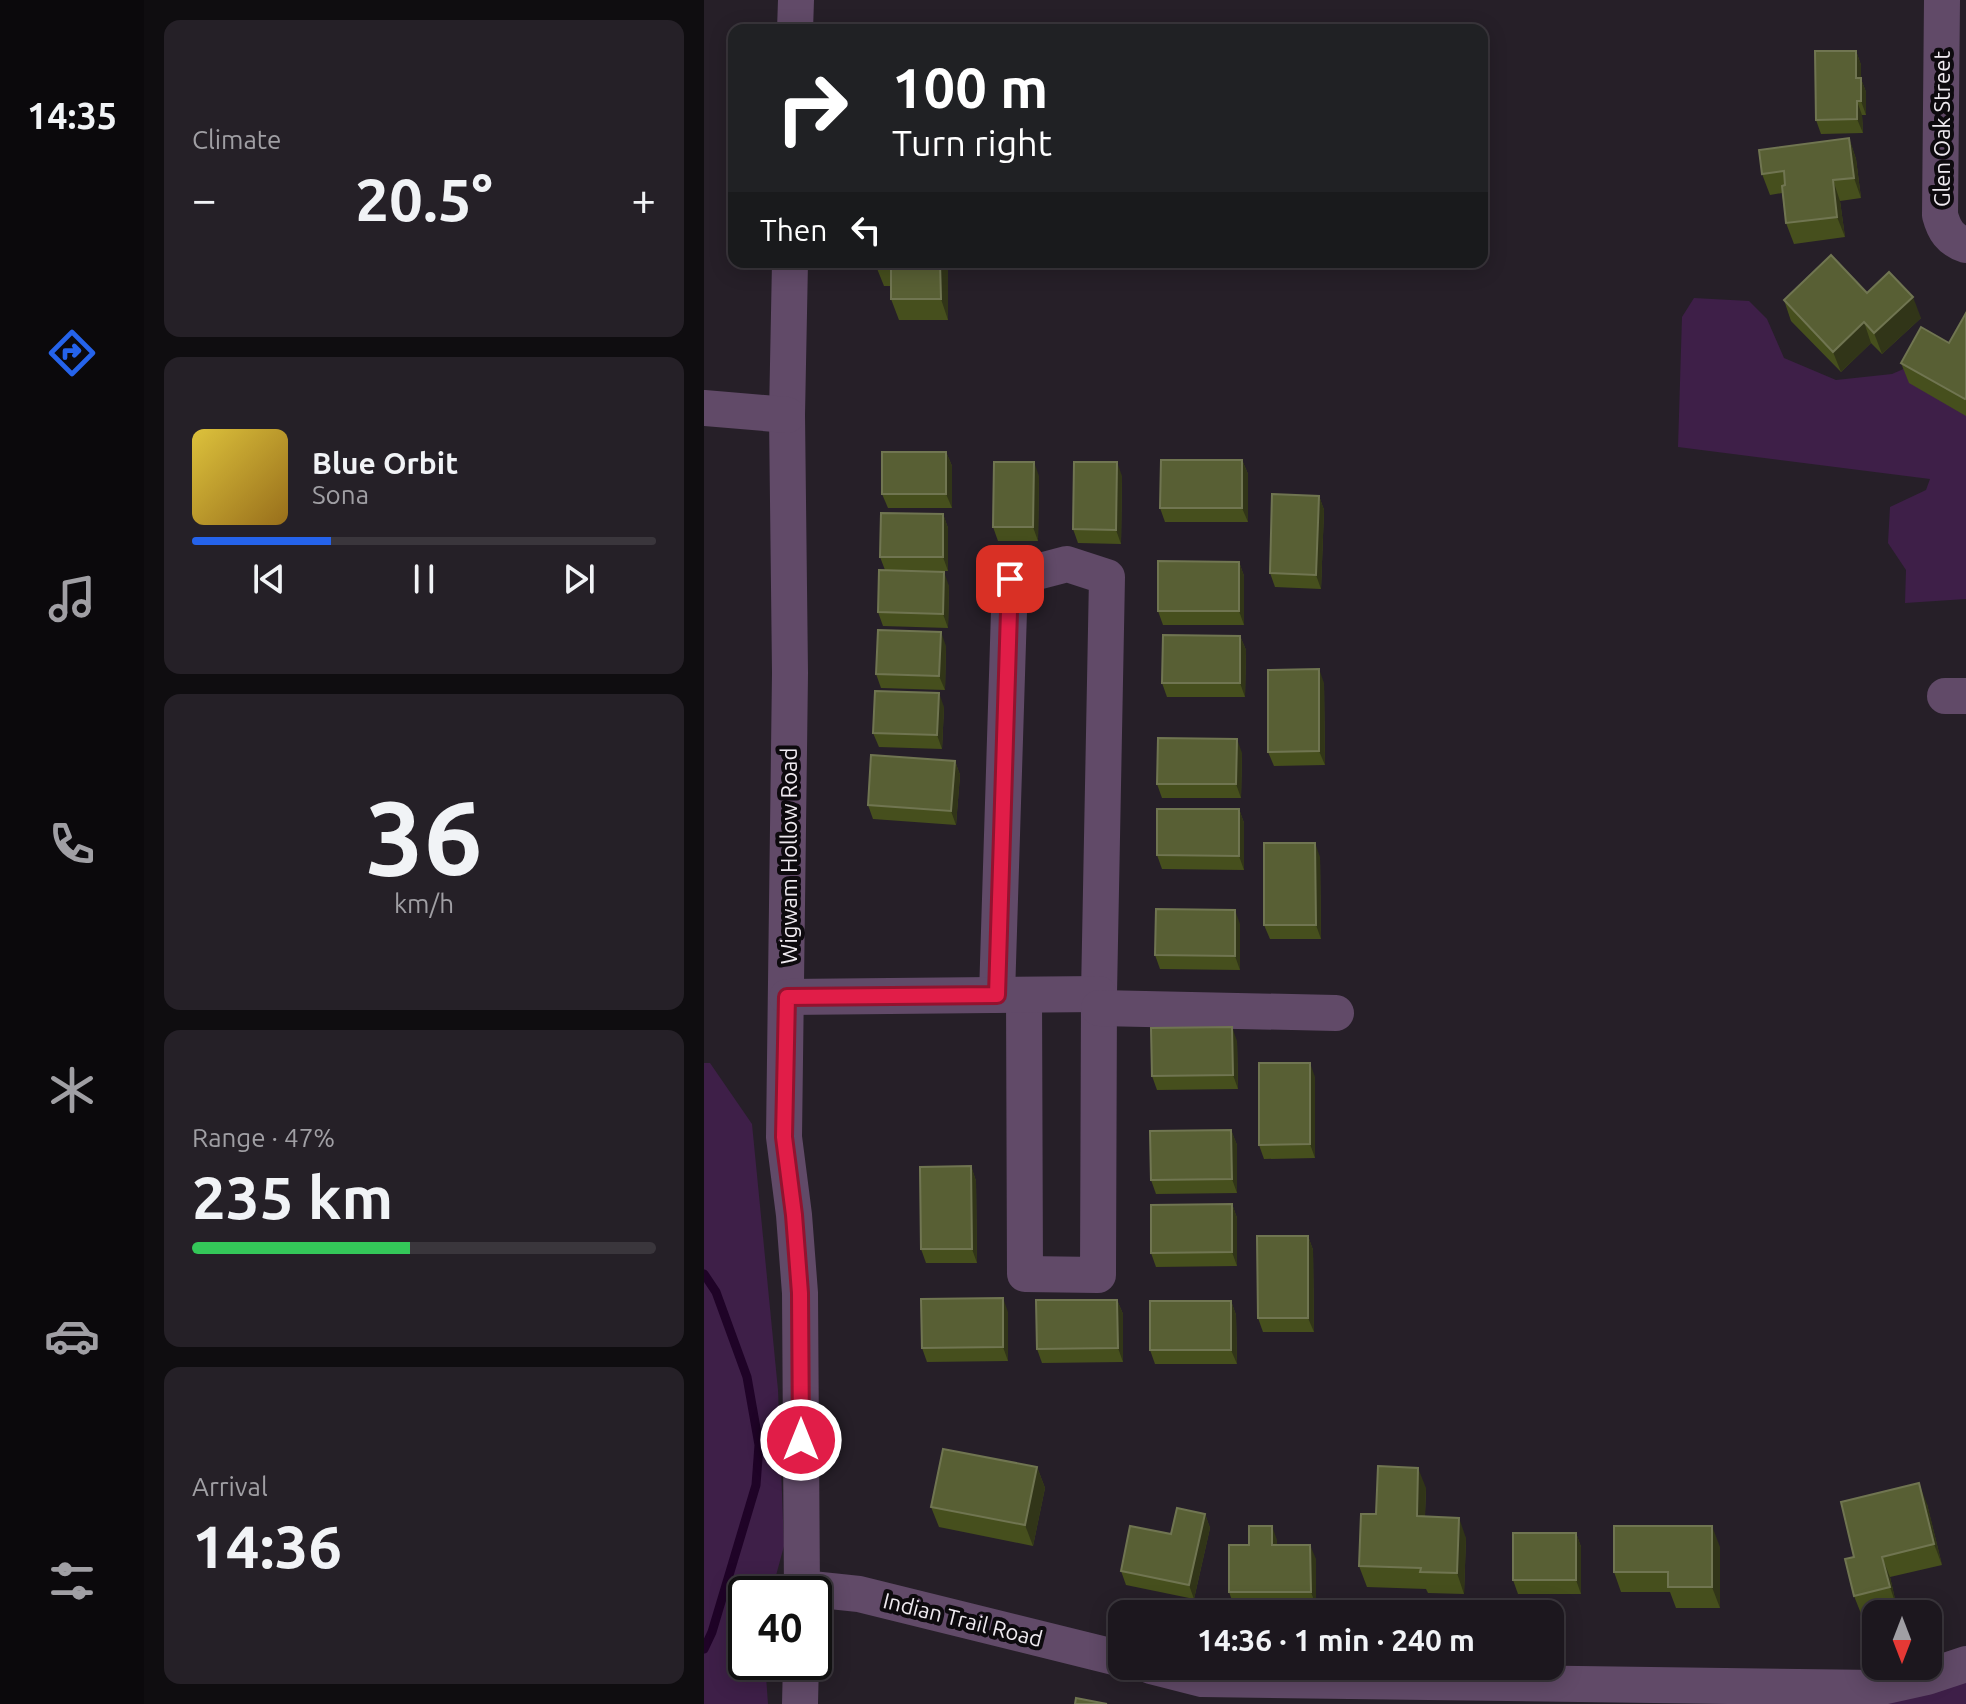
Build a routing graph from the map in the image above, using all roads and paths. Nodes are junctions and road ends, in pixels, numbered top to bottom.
1 (796, 0) edge
2 (1942, 0) edge
3 (795, 24) edge
4 (1966, 245) edge
5 (790, 268) edge
6 (704, 408) edge
7 (787, 415) junction
8 (1010, 995) junction
9 (787, 997) junction
10 (1099, 1001) junction
11 (1336, 1013) dead end
12 (802, 1576) edge
13 (832, 1593) edge
14 (1108, 1656) edge
15 (1966, 1664) edge
16 (801, 1680) edge
17 (1277, 1680) edge
18 (800, 1704) edge

1 - 3 street
2 - 4 street, Glen Oak Street
5 - 7 street, Wigwam Hollow Road
6 - 7 street
7 - 9 street, Wigwam Hollow Road
8 - 9 street
8 - 10 street
8 - 10 street
8 - 10 street
9 - 12 street, Wigwam Hollow Road
10 - 11 street
13 - 14 street, Indian Trail Road
15 - 17 street
16 - 18 street

